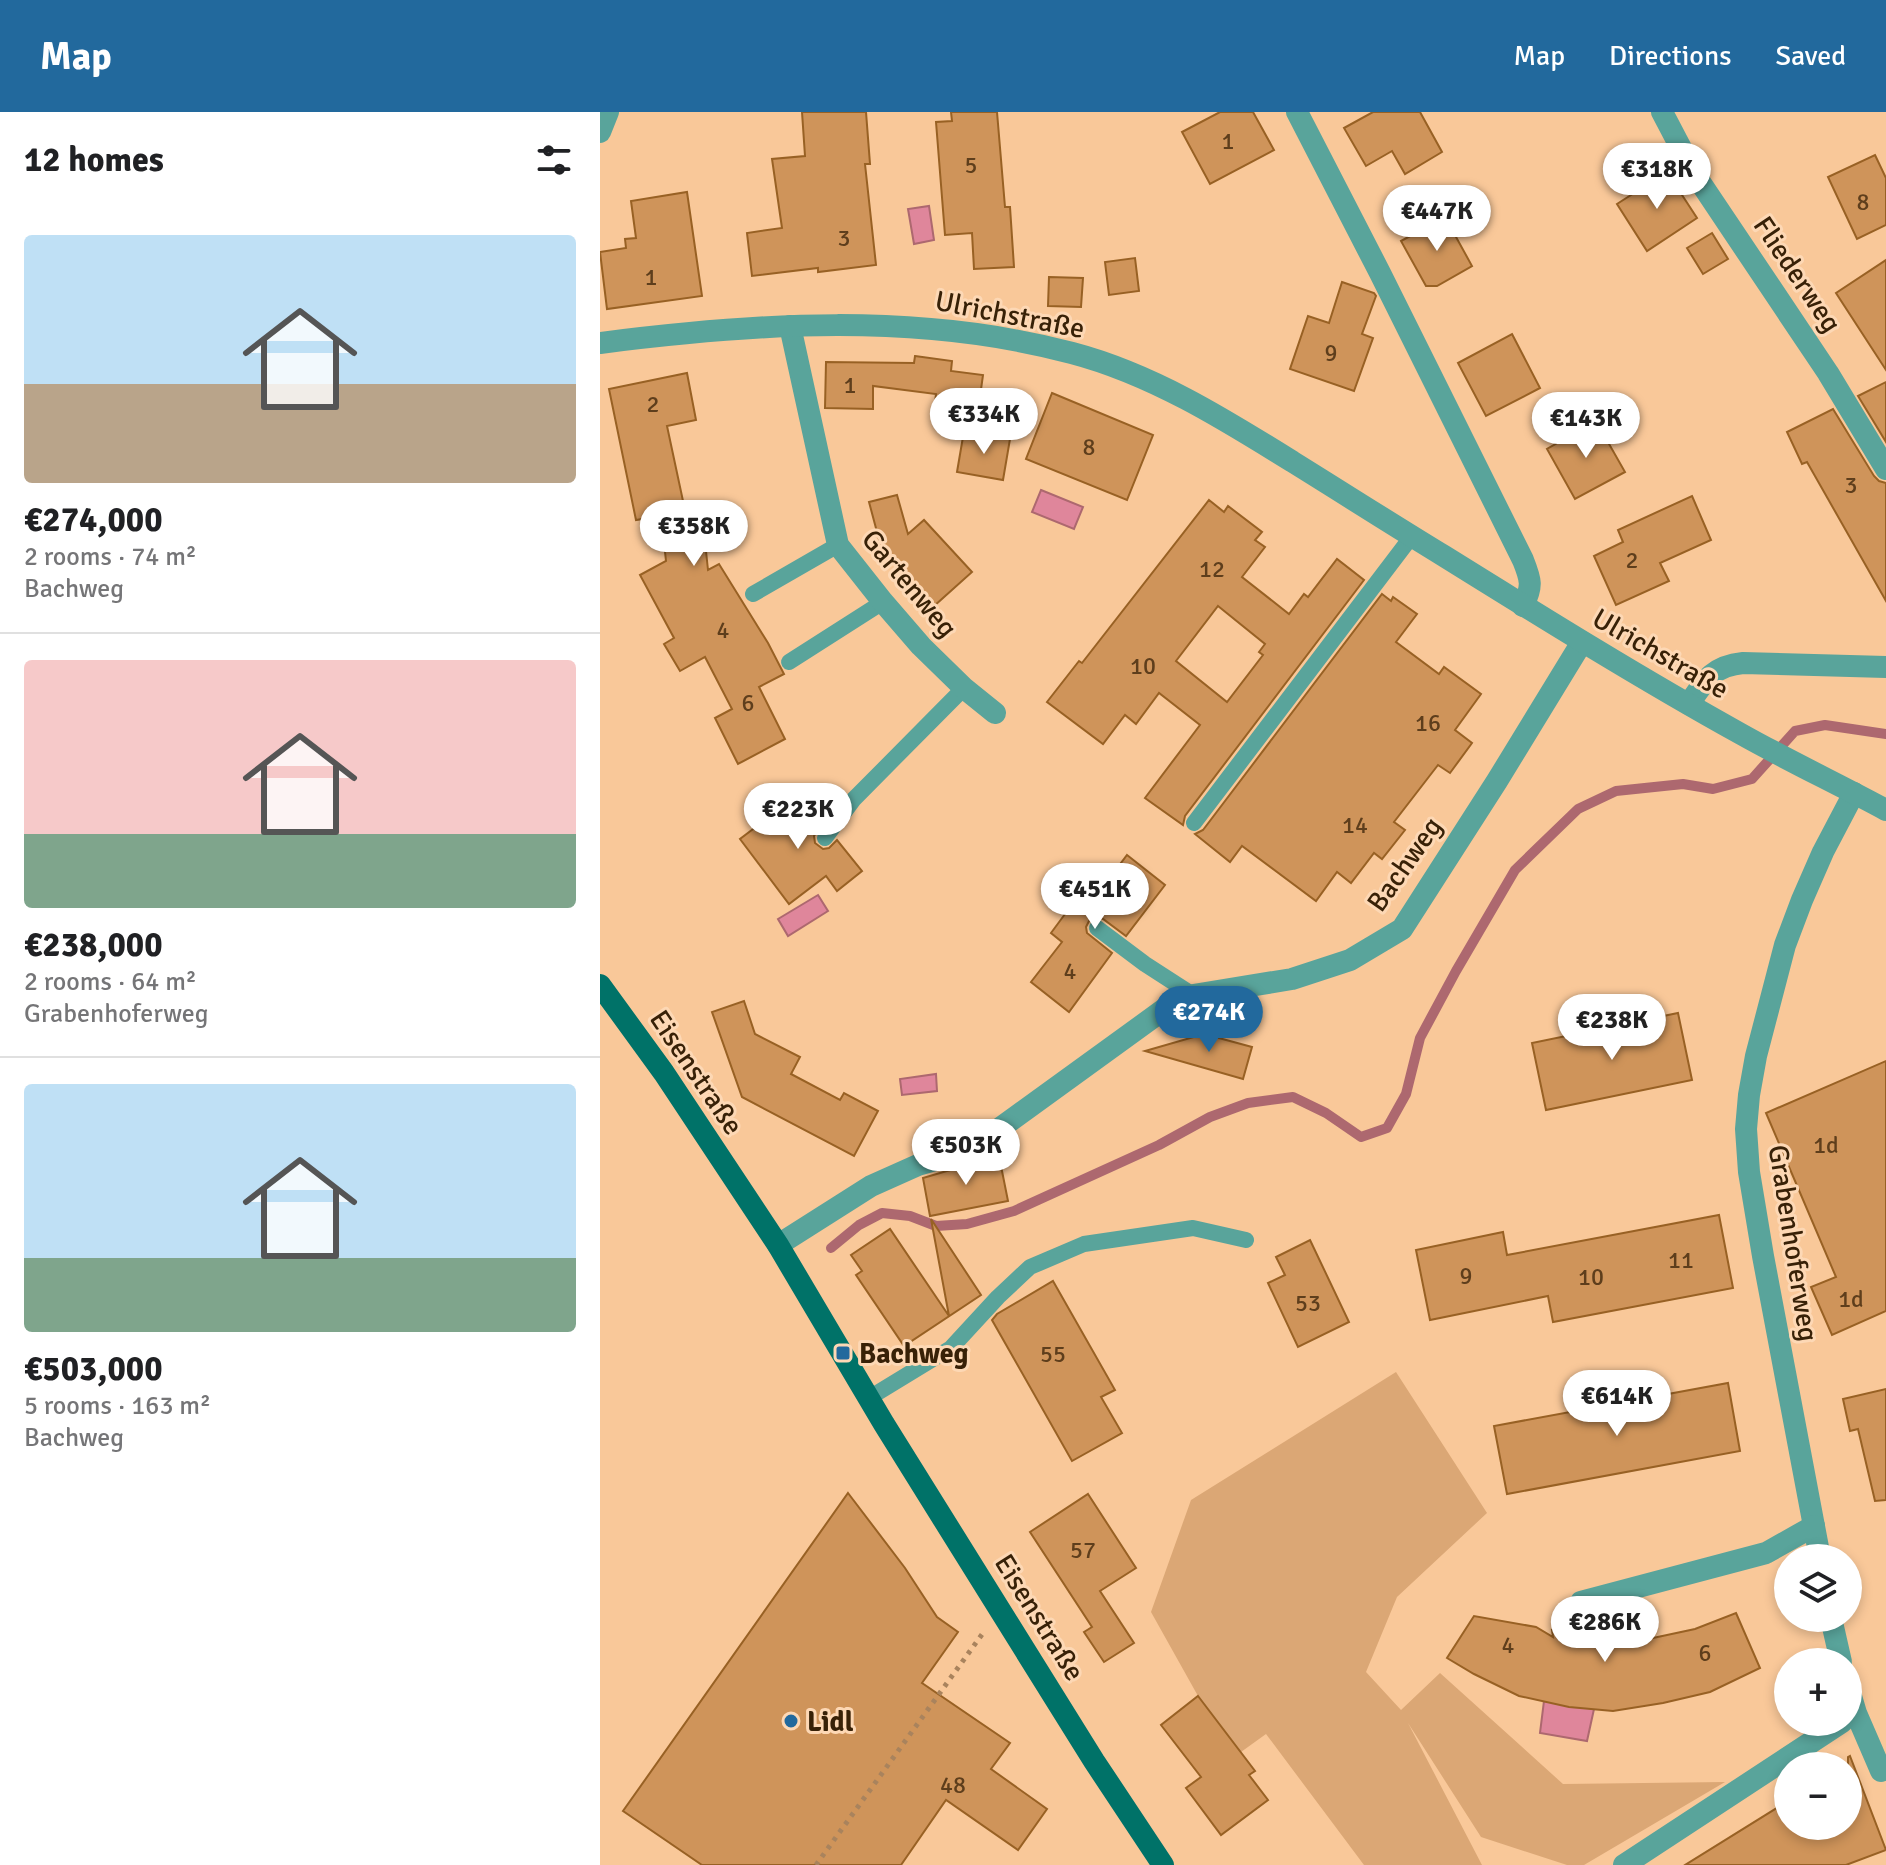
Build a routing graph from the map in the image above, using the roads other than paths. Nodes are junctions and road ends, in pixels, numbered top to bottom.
1 (608, 112) edge
2 (1297, 112) edge
3 (1662, 112) edge
4 (600, 132) edge
5 (790, 326) junction
6 (600, 343) edge
7 (1886, 469) edge
8 (1412, 536) junction
9 (838, 545) junction
10 (753, 594) dead end
11 (883, 602) junction
12 (1523, 606) junction
13 (1582, 642) junction
14 (789, 662) dead end
15 (1886, 667) edge
16 (964, 688) junction
17 (1689, 704) junction
18 (995, 713) dead end
19 (1854, 793) junction
20 (1886, 810) edge
21 (1194, 823) dead end
22 (825, 838) dead end
23 (1097, 928) dead end
24 (600, 985) edge
25 (1193, 995) junction
26 (1246, 1240) dead end
27 (778, 1245) junction
28 (869, 1398) junction
29 (1814, 1526) junction
30 (1817, 1544) edge
31 (1581, 1602) dead end
32 (1821, 1736) edge
33 (1860, 1736) edge
34 (1881, 1771) dead end
35 (1163, 1865) edge
36 (1624, 1865) edge

1 - 4 street
2 - 12 street
3 - 7 street, Fliederweg
5 - 6 street, Ulrichstraße
5 - 8 street, Ulrichstraße
5 - 9 street, Gartenweg
8 - 12 street, Ulrichstraße
8 - 21 lane
9 - 10 lane
9 - 11 street, Gartenweg
11 - 14 lane
11 - 16 street, Gartenweg
12 - 13 street, Ulrichstraße
13 - 17 street, Ulrichstraße
13 - 25 street, Bachweg
15 - 17 street
16 - 18 street, Gartenweg
16 - 22 lane
17 - 19 street, Ulrichstraße
19 - 20 street, Ulrichstraße
19 - 29 street, Grabenhoferweg
23 - 25 lane
24 - 27 main road, Eisenstraße
25 - 27 street, Bachweg
26 - 28 lane
27 - 28 main road, Eisenstraße
28 - 35 main road, Eisenstraße
29 - 30 street, Grabenhoferweg
29 - 31 street
32 - 36 street
33 - 34 street

